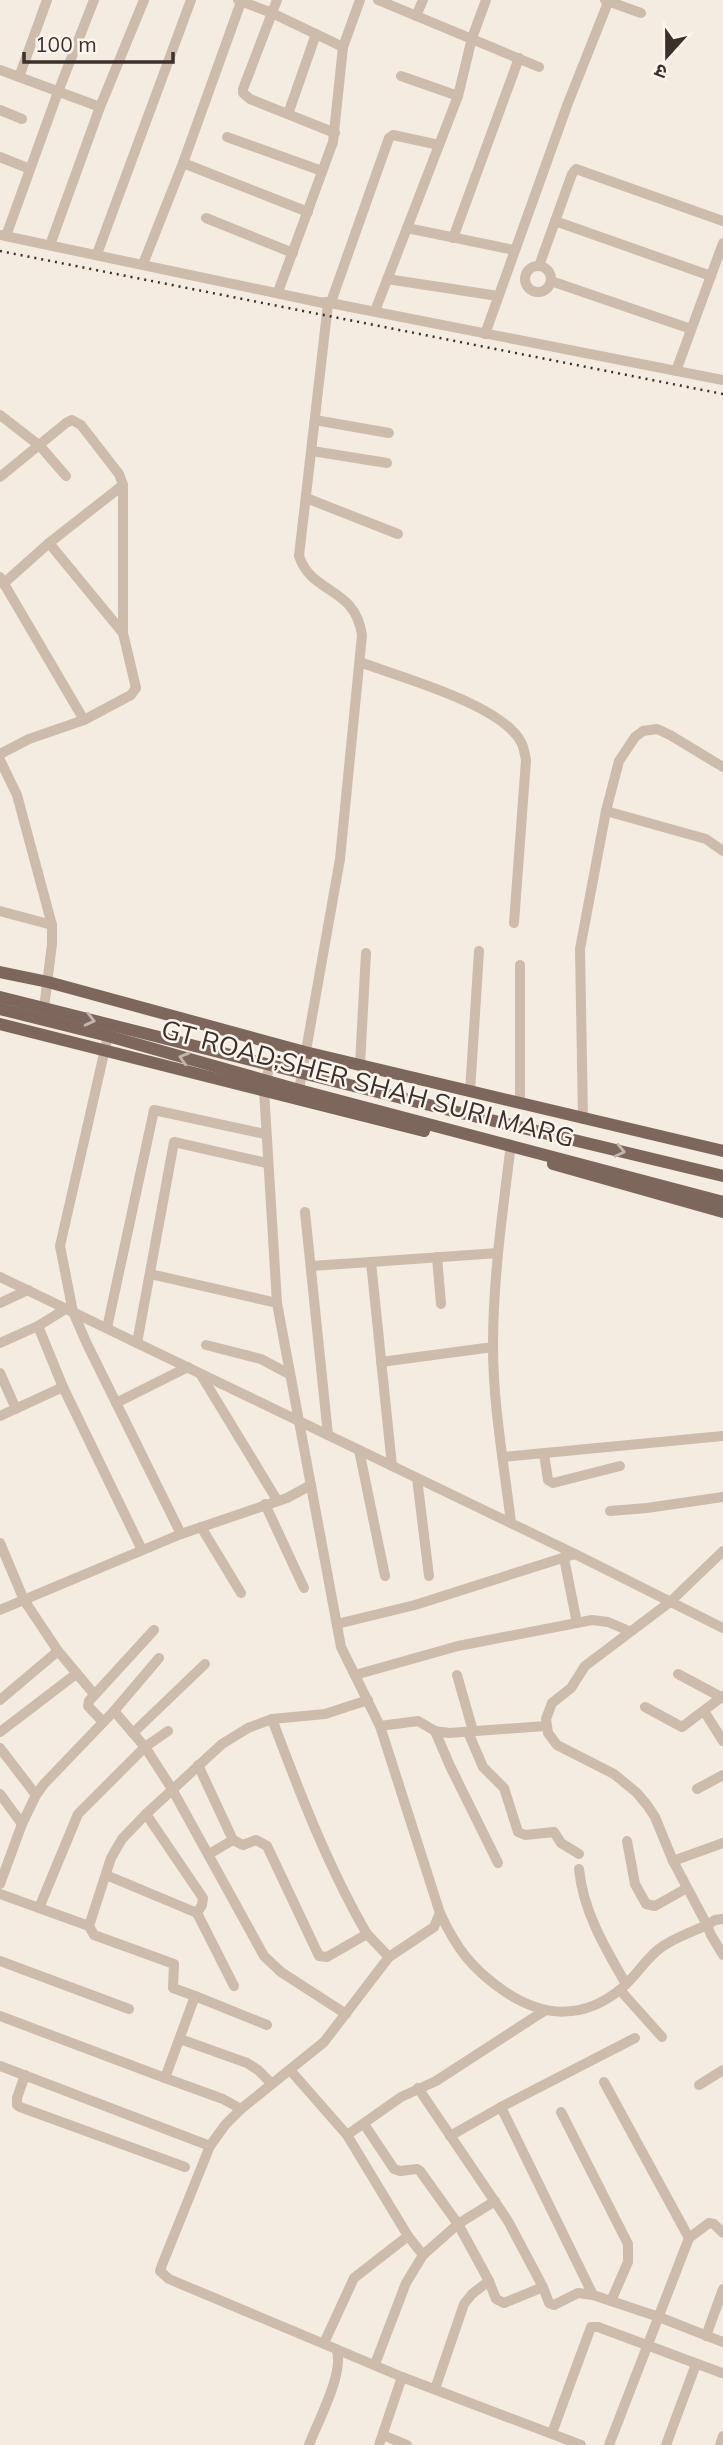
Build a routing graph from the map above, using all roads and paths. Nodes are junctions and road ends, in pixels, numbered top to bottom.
1 (47, 0) edge
2 (94, 0) edge
3 (144, 0) edge
4 (191, 0) edge
5 (277, 0) edge
6 (360, 0) edge
7 (378, 0) edge
8 (423, 0) edge
9 (486, 0) edge
10 (607, 0) edge
11 (239, 1) edge
12 (272, 13) junction
13 (641, 13) dead end
14 (416, 16) junction
15 (316, 34) junction
16 (472, 38) junction
17 (343, 47) junction
18 (519, 58) junction
19 (539, 67) dead end
20 (0, 70) edge
21 (401, 76) dead end
22 (19, 77) junction
23 (58, 92) junction
24 (458, 96) junction
25 (100, 107) junction
26 (0, 110) edge
27 (288, 114) junction
28 (22, 119) dead end
29 (335, 133) junction
30 (228, 137) dead end
31 (439, 145) junction
32 (0, 157) edge
33 (183, 163) junction
34 (30, 169) junction
35 (322, 172) junction
36 (308, 212) junction
37 (206, 218) dead end
38 (723, 220) edge
39 (555, 221) junction
40 (407, 228) junction
41 (3, 236) edge
42 (453, 238) junction
43 (723, 243) edge
44 (50, 245) junction
45 (514, 250) junction
46 (293, 253) junction
47 (97, 254) junction
48 (143, 264) junction
49 (539, 266) junction
50 (711, 276) junction
51 (387, 279) junction
52 (551, 281) junction
53 (278, 292) junction
54 (498, 296) junction
55 (328, 302) junction
56 (375, 311) junction
57 (691, 329) junction
58 (485, 334) junction
59 (676, 371) junction
60 (723, 380) edge
61 (0, 415) edge
62 (315, 420) junction
63 (388, 433) dead end
64 (40, 446) junction
65 (312, 451) junction
66 (387, 463) dead end
67 (66, 476) dead end
68 (0, 477) edge
69 (123, 485) junction
70 (306, 498) junction
71 (398, 534) dead end
72 (49, 543) junction
73 (1, 581) edge
74 (123, 633) junction
75 (360, 662) junction
76 (84, 720) junction
77 (0, 754) edge
78 (0, 760) edge
79 (723, 767) edge
80 (606, 811) junction
81 (723, 851) edge
82 (0, 911) edge
83 (514, 923) dead end
84 (52, 925) junction
85 (479, 951) dead end
86 (366, 953) dead end
87 (520, 965) dead end
88 (0, 972) edge
89 (48, 982) junction
90 (0, 997) edge
91 (44, 1008) junction
92 (0, 1009) edge
93 (0, 1024) edge
94 (107, 1043) junction
95 (305, 1052) junction
96 (270, 1064) junction
97 (360, 1065) junction
98 (301, 1073) junction
99 (264, 1085) junction
100 (299, 1090) junction
101 (470, 1092) junction
102 (520, 1104) junction
103 (583, 1119) junction
104 (265, 1134) junction
105 (509, 1148) junction
106 (723, 1152) edge
107 (267, 1163) junction
108 (723, 1176) edge
109 (723, 1202) edge
110 (305, 1212) dead end
111 (723, 1212) edge
112 (498, 1253) junction
113 (437, 1258) junction
114 (371, 1262) junction
115 (311, 1266) junction
116 (150, 1274) junction
117 (0, 1277) edge
118 (28, 1290) junction
119 (0, 1303) edge
120 (277, 1303) junction
121 (441, 1304) dead end
122 (70, 1310) junction
123 (38, 1326) junction
124 (107, 1328) junction
125 (0, 1343) edge
126 (137, 1343) junction
127 (206, 1345) dead end
128 (493, 1347) junction
129 (381, 1362) junction
130 (188, 1367) junction
131 (0, 1373) edge
132 (200, 1373) junction
133 (289, 1374) junction
134 (63, 1387) junction
135 (116, 1403) junction
136 (16, 1409) junction
137 (0, 1416) edge
138 (297, 1420) junction
139 (328, 1435) junction
140 (723, 1436) edge
141 (359, 1450) junction
142 (544, 1454) junction
143 (503, 1457) junction
144 (392, 1466) junction
145 (620, 1466) dead end
146 (417, 1478) junction
147 (311, 1485) junction
148 (723, 1497) edge
149 (277, 1500) junction
150 (265, 1503) junction
151 (610, 1511) dead end
152 (511, 1523) junction
153 (201, 1527) junction
154 (181, 1534) junction
155 (0, 1543) edge
156 (142, 1550) junction
157 (723, 1551) edge
158 (570, 1556) junction
159 (385, 1576) dead end
160 (429, 1576) dead end
161 (304, 1588) dead end
162 (241, 1593) dead end
163 (23, 1600) junction
164 (670, 1602) junction
165 (0, 1610) edge
166 (577, 1623) junction
167 (337, 1624) junction
168 (723, 1628) edge
169 (154, 1630) dead end
170 (629, 1631) junction
171 (58, 1651) junction
172 (159, 1658) dead end
173 (205, 1664) dead end
174 (76, 1674) junction
175 (678, 1674) dead end
176 (355, 1675) junction
177 (457, 1675) dead end
178 (94, 1694) junction
179 (722, 1697) edge
180 (0, 1700) edge
181 (368, 1700) junction
182 (645, 1707) dead end
183 (704, 1711) junction
184 (114, 1712) junction
185 (272, 1719) junction
186 (103, 1722) junction
187 (380, 1726) junction
188 (546, 1726) junction
189 (168, 1731) dead end
190 (435, 1731) junction
191 (471, 1731) junction
192 (0, 1732) edge
193 (132, 1732) junction
194 (723, 1741) edge
195 (145, 1747) junction
196 (0, 1748) edge
197 (198, 1765) junction
198 (723, 1775) edge
199 (172, 1788) junction
200 (696, 1790) dead end
201 (0, 1794) edge
202 (36, 1795) junction
203 (146, 1814) junction
204 (22, 1824) junction
205 (233, 1840) junction
206 (627, 1841) dead end
207 (723, 1843) edge
208 (209, 1854) junction
209 (579, 1854) dead end
210 (673, 1861) junction
211 (498, 1863) dead end
212 (579, 1869) dead end
213 (106, 1875) junction
214 (0, 1884) edge
215 (687, 1888) junction
216 (0, 1894) edge
217 (40, 1908) junction
218 (197, 1913) junction
219 (440, 1913) junction
220 (723, 1919) edge
221 (707, 1925) junction
222 (89, 1926) junction
223 (367, 1934) junction
224 (723, 1955) edge
225 (389, 1958) junction
226 (0, 1961) edge
227 (234, 1986) dead end
228 (623, 1987) junction
229 (195, 1996) junction
230 (129, 2009) dead end
231 (544, 2011) junction
232 (346, 2014) junction
233 (0, 2016) edge
234 (267, 2025) dead end
235 (662, 2037) dead end
236 (635, 2038) dead end
237 (180, 2039) junction
238 (0, 2066) edge
239 (290, 2070) junction
240 (723, 2070) edge
241 (25, 2076) junction
242 (165, 2078) junction
243 (604, 2082) dead end
244 (271, 2083) junction
245 (699, 2085) dead end
246 (418, 2088) junction
247 (501, 2107) junction
248 (241, 2109) junction
249 (561, 2112) dead end
250 (364, 2124) junction
251 (347, 2135) junction
252 (450, 2136) junction
253 (210, 2146) junction
254 (185, 2168) dead end
255 (495, 2201) junction
256 (458, 2224) junction
257 (723, 2234) edge
258 (408, 2236) junction
259 (689, 2238) junction
260 (423, 2255) junction
261 (489, 2281) junction
262 (543, 2287) junction
263 (723, 2288) edge
264 (593, 2295) junction
265 (611, 2301) junction
266 (659, 2317) junction
267 (706, 2336) junction
268 (723, 2342) edge
269 (324, 2343) junction
270 (647, 2344) junction
271 (336, 2349) junction
272 (375, 2364) junction
273 (696, 2364) junction
274 (722, 2373) edge
275 (402, 2377) junction
276 (435, 2389) junction
277 (552, 2433) junction
278 (723, 2437) edge
279 (381, 2440) edge
280 (309, 2445) edge
281 (407, 2445) edge
282 (581, 2445) edge
283 (608, 2445) edge
284 (666, 2445) edge
285 (720, 2445) edge

1 - 22 street
2 - 23 street
3 - 25 street
4 - 47 street
5 - 12 street
6 - 17 street
7 - 14 street
8 - 14 street
9 - 16 street
10 - 13 street
10 - 45 street
11 - 12 street
11 - 33 street
12 - 15 street
12 - 27 street
14 - 16 street
15 - 17 street
15 - 27 street
16 - 18 street
16 - 24 street
17 - 29 street
18 - 19 street
18 - 42 street
20 - 22 street
21 - 24 street
22 - 23 street
23 - 25 street
23 - 34 street
24 - 31 street
25 - 44 street
26 - 28 street
27 - 29 street
29 - 35 street
30 - 35 street
31 - 40 street
31 - 55 street
32 - 34 street
33 - 36 street
33 - 48 street
34 - 41 street
35 - 36 street
36 - 46 street
37 - 46 street
38 - 39 street
39 - 49 street
39 - 50 street
40 - 42 street
40 - 51 street
41 - 44 street
42 - 45 street
43 - 50 street
44 - 47 street
45 - 54 street
46 - 53 street
47 - 48 street
48 - 53 street
49 - 52 street
49 - 52 street
50 - 57 street
51 - 54 street
51 - 56 street
52 - 57 street
53 - 55 street
54 - 58 street
55 - 56 street
55 - 62 street
56 - 58 street
57 - 59 street
58 - 59 street
59 - 60 street
61 - 64 street
62 - 63 street
62 - 65 street
64 - 67 street
64 - 68 street
64 - 69 street
65 - 66 street
65 - 70 street
69 - 72 street
69 - 74 street
70 - 71 street
70 - 75 street
72 - 73 street
72 - 74 street
73 - 76 street
74 - 76 street
75 - 83 street
75 - 95 street
76 - 77 street
78 - 84 street
79 - 80 street
80 - 81 street
80 - 103 street
82 - 84 street
84 - 89 street
85 - 101 street
86 - 97 street
87 - 102 street
88 - 89 main road
89 - 91 street
89 - 95 main road
90 - 91 main road, GT ROAD;SHER SHAH SURI MARG
91 -> 96 main road, GT ROAD;SHER SHAH SURI MARG
92 - 94 main road, GT ROAD;SHER SHAH SURI MARG
93 - 94 main road
94 - 99 main road, GT ROAD;SHER SHAH SURI MARG
94 - 122 street
95 - 97 main road
95 - 98 street
96 - 98 main road, GT ROAD;SHER SHAH SURI MARG
96 - 99 street
97 - 101 main road
98 - 100 street
98 -> 108 main road, GT ROAD;SHER SHAH SURI MARG
99 - 100 main road, GT ROAD;SHER SHAH SURI MARG
99 - 104 street
99 - 105 main road
100 - 105 main road, GT ROAD;SHER SHAH SURI MARG
101 - 102 main road
102 - 103 main road
103 - 106 main road
104 - 107 street
104 - 124 street
105 - 109 main road, GT ROAD;SHER SHAH SURI MARG
105 - 111 main road
105 - 112 street
107 - 116 street
107 - 120 street
110 - 115 street
112 - 113 street
112 - 128 street
113 - 114 street
113 - 121 street
114 - 115 street
114 - 129 street
115 - 139 street
116 - 120 street
116 - 126 street
117 - 118 street
118 - 119 street
118 - 122 street
120 - 133 street
122 - 123 street
122 - 124 street
122 - 135 street
123 - 125 street
123 - 134 street
124 - 126 street
126 - 130 street
127 - 133 street
128 - 129 street
128 - 143 street
129 - 144 street
130 - 132 street
130 - 135 street
131 - 136 street
132 - 138 street
132 - 149 street
133 - 138 street
134 - 136 street
134 - 156 street
135 - 154 street
136 - 137 street
138 - 139 street
138 - 147 street
139 - 141 street
140 - 142 street
141 - 144 street
141 - 159 street
142 - 143 street
142 - 145 street
143 - 152 street
144 - 146 street
146 - 152 street
146 - 160 street
147 - 149 street
147 - 167 street
148 - 151 street
149 - 150 street
150 - 153 street
150 - 161 street
152 - 158 street
153 - 154 street
153 - 162 street
154 - 156 street
155 - 163 street
156 - 163 street
157 - 164 street
158 - 164 street
158 - 166 street
158 - 167 street
163 - 165 street
163 - 171 street
164 - 168 street
164 - 170 street
166 - 170 street
166 - 176 street
167 - 176 street
169 - 178 street
170 - 188 street
171 - 174 street
171 - 180 street
172 - 184 street
173 - 193 street
174 - 178 street
174 - 192 street
175 - 179 street
176 - 181 street
177 - 191 street
178 - 186 street
179 - 183 street
181 - 185 street
181 - 187 street
182 - 183 street
183 - 194 street
184 - 186 street
184 - 193 street
185 - 197 street
185 - 223 street
186 - 202 street
187 - 190 street
187 - 219 street
188 - 191 street
188 - 210 street
189 - 195 street
190 - 191 street
190 - 211 street
191 - 209 street
193 - 195 street
195 - 199 street
195 - 217 street
196 - 202 street
197 - 199 street
197 - 205 street
198 - 200 street
199 - 203 street
199 - 208 street
201 - 204 street
202 - 204 street
203 - 213 street
203 - 218 street
204 - 214 street
205 - 208 street
205 - 223 street
206 - 215 street
207 - 210 street
208 - 232 street
210 - 215 street
212 - 228 street
213 - 218 street
213 - 222 street
215 - 221 street
216 - 217 street
217 - 222 street
218 - 227 street
219 - 225 street
219 - 231 street
220 - 221 street
221 - 224 street
221 - 228 street
222 - 229 street
223 - 225 street
225 - 232 street
226 - 230 street
228 - 231 street
228 - 235 street
229 - 234 street
229 - 237 street
231 - 246 street
232 - 239 street
233 - 242 street
236 - 247 street
237 - 242 street
237 - 244 street
238 - 241 street
239 - 244 street
239 - 251 street
240 - 245 street
241 - 253 street
241 - 254 street
242 - 248 street
243 - 259 street
244 - 248 street
246 - 250 street
246 - 252 street
247 - 252 street
247 - 264 street
248 - 253 street
249 - 265 street
250 - 251 street
250 - 256 street
251 - 258 street
252 - 255 street
253 - 269 street
255 - 256 street
255 - 262 street
256 - 260 street
256 - 261 street
257 - 259 street
258 - 260 street
258 - 269 street
259 - 266 street
260 - 272 street
261 - 262 street
261 - 276 street
262 - 264 street
263 - 267 street
264 - 265 street
265 - 266 street
266 - 267 street
266 - 270 street
267 - 268 street
269 - 271 street
270 - 273 street
270 - 277 street
270 - 283 street
271 - 272 street
271 - 280 street
272 - 275 street
273 - 274 street
273 - 284 street
275 - 276 street
275 - 279 street
276 - 277 street
277 - 282 street
278 - 285 street
279 - 281 street

